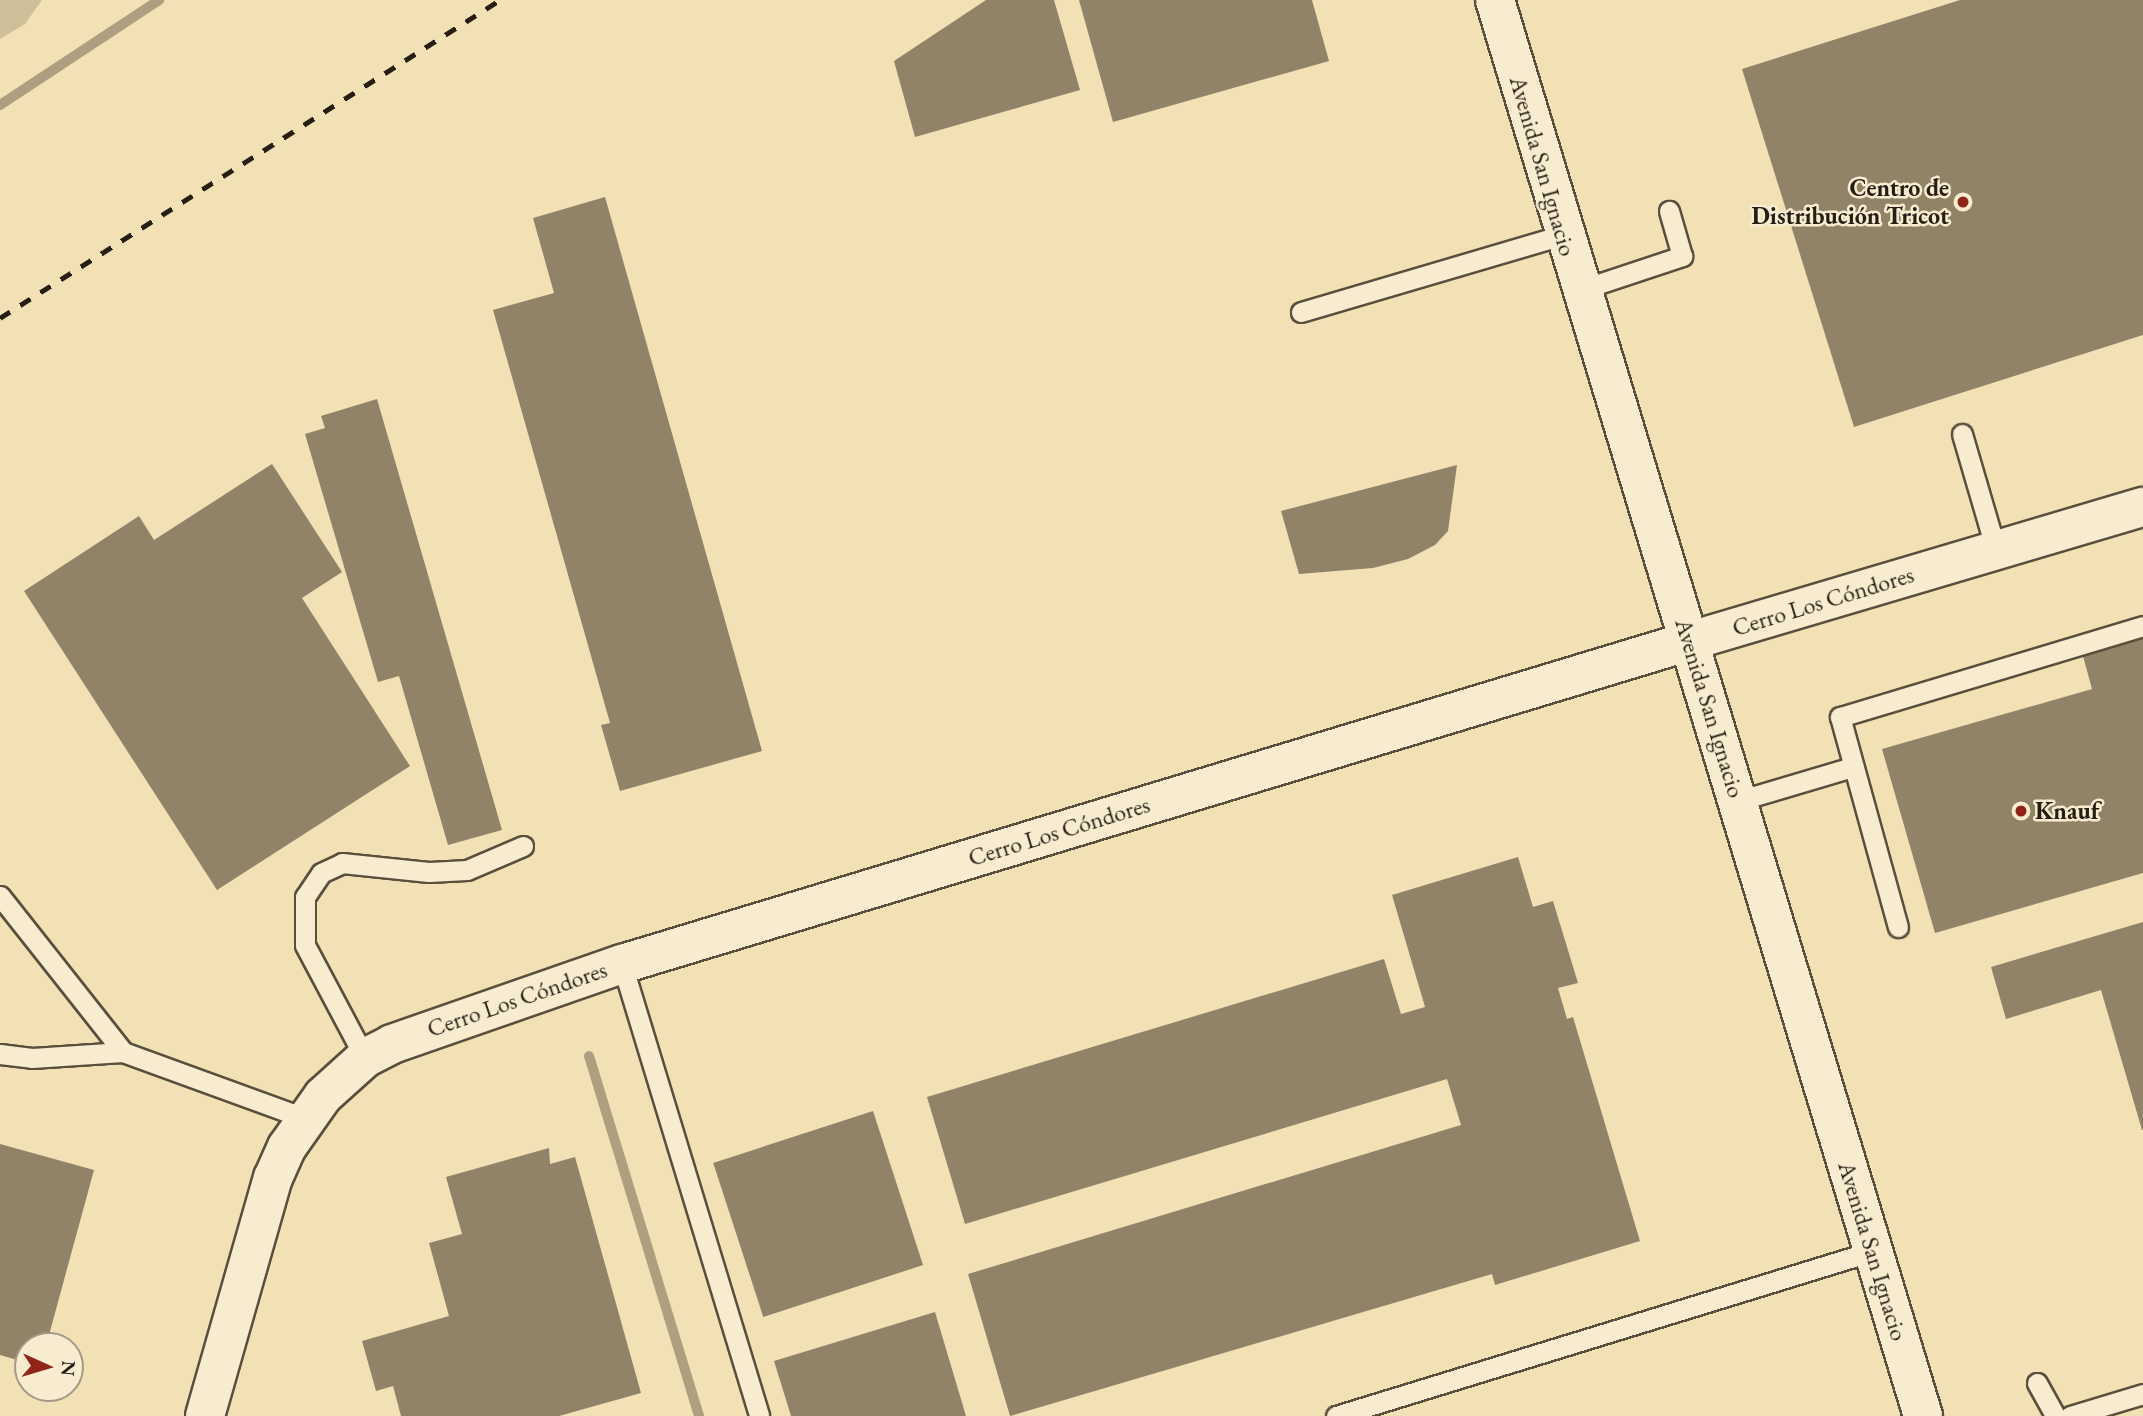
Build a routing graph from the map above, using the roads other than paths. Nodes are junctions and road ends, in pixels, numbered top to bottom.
1 (1495, 0) edge
2 (1669, 211) dead end
3 (1563, 235) junction
4 (1580, 290) junction
5 (1301, 312) dead end
6 (1962, 434) dead end
7 (2143, 507) edge
8 (1996, 550) junction
9 (2143, 626) edge
10 (1690, 641) junction
11 (1852, 767) junction
12 (1738, 801) junction
13 (523, 846) dead end
14 (0, 896) edge
15 (1898, 927) dead end
16 (622, 964) junction
17 (123, 1052) junction
18 (0, 1054) edge
19 (365, 1058) junction
20 (304, 1118) junction
21 (1873, 1251) junction
22 (2037, 1383) dead end
23 (2143, 1394) edge
24 (205, 1416) edge
25 (759, 1416) edge
26 (1336, 1416) edge
27 (1923, 1416) edge
28 (2055, 1416) edge
29 (2070, 1416) edge

1 - 3 street, Avenida San Ignacio
2 - 4 lane
3 - 4 street, Avenida San Ignacio
3 - 5 lane
4 - 10 street, Avenida San Ignacio
6 - 8 lane
7 - 8 street, Cerro Los Cóndores
8 - 10 street, Cerro Los Cóndores
9 - 11 lane
10 - 12 street, Avenida San Ignacio
10 - 16 street, Cerro Los Cóndores
11 - 12 lane
11 - 15 lane
12 - 21 street, Avenida San Ignacio
13 - 19 lane
14 - 17 lane
16 - 19 street, Cerro Los Cóndores
16 - 25 lane
17 - 18 lane
17 - 20 lane
19 - 20 street, Cerro Los Cóndores
20 - 24 street, Cerro Los Cóndores
21 - 26 lane
21 - 27 street, Avenida San Ignacio
22 - 28 lane
23 - 29 lane

